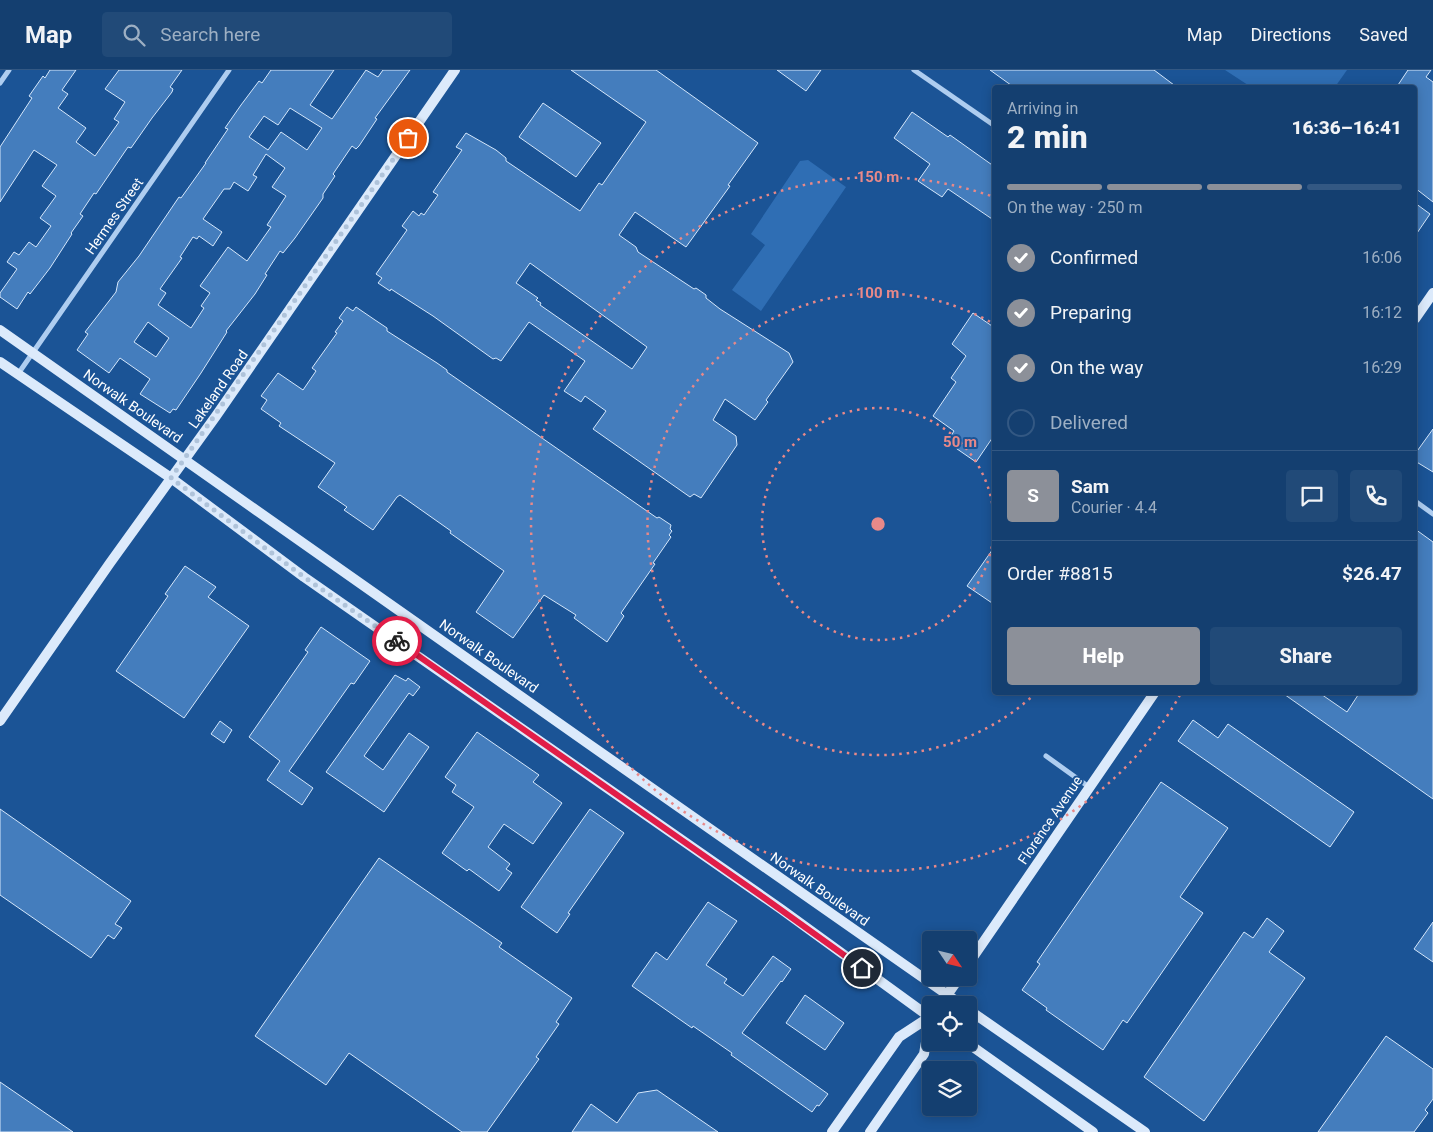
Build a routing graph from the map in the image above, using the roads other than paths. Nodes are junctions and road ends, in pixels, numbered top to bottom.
1 (9, 70) edge
2 (229, 70) edge
3 (455, 70) edge
4 (914, 70) edge
5 (0, 83) edge
6 (992, 124) edge
7 (1433, 293) edge
8 (1417, 316) edge
9 (0, 330) edge
10 (33, 353) junction
11 (0, 362) edge
12 (18, 374) junction
13 (186, 459) junction
14 (171, 478) junction
15 (1417, 502) edge
16 (1433, 514) edge
17 (1152, 695) edge
18 (0, 722) edge
19 (1046, 756) dead end
20 (1089, 786) junction
21 (978, 950) edge
22 (953, 986) edge
23 (947, 995) joint
24 (922, 1011) edge
25 (977, 1016) edge
26 (922, 1023) edge
27 (977, 1050) edge
28 (925, 1051) edge
29 (832, 1132) edge
30 (870, 1132) edge
31 (1093, 1132) edge
32 (1145, 1132) edge

1 - 5 street
2 - 10 street, Hermes Street
3 - 13 main road, Lakeland Road
4 - 6 street
7 - 8 main road
9 - 10 main road, Norwalk Boulevard
10 - 12 street, Hermes Street
10 - 13 main road, Norwalk Boulevard
11 - 12 main road
12 - 14 main road
13 - 14 main road, Lakeland Road
13 - 23 main road, Norwalk Boulevard
14 - 18 main road, Lakeland Road
14 - 24 main road
15 - 16 street
17 - 20 main road, Florence Avenue
19 - 20 street
20 - 21 main road, Florence Avenue
22 - 23 main road
25 - 32 main road
26 - 29 main road
27 - 31 main road
28 - 30 main road

